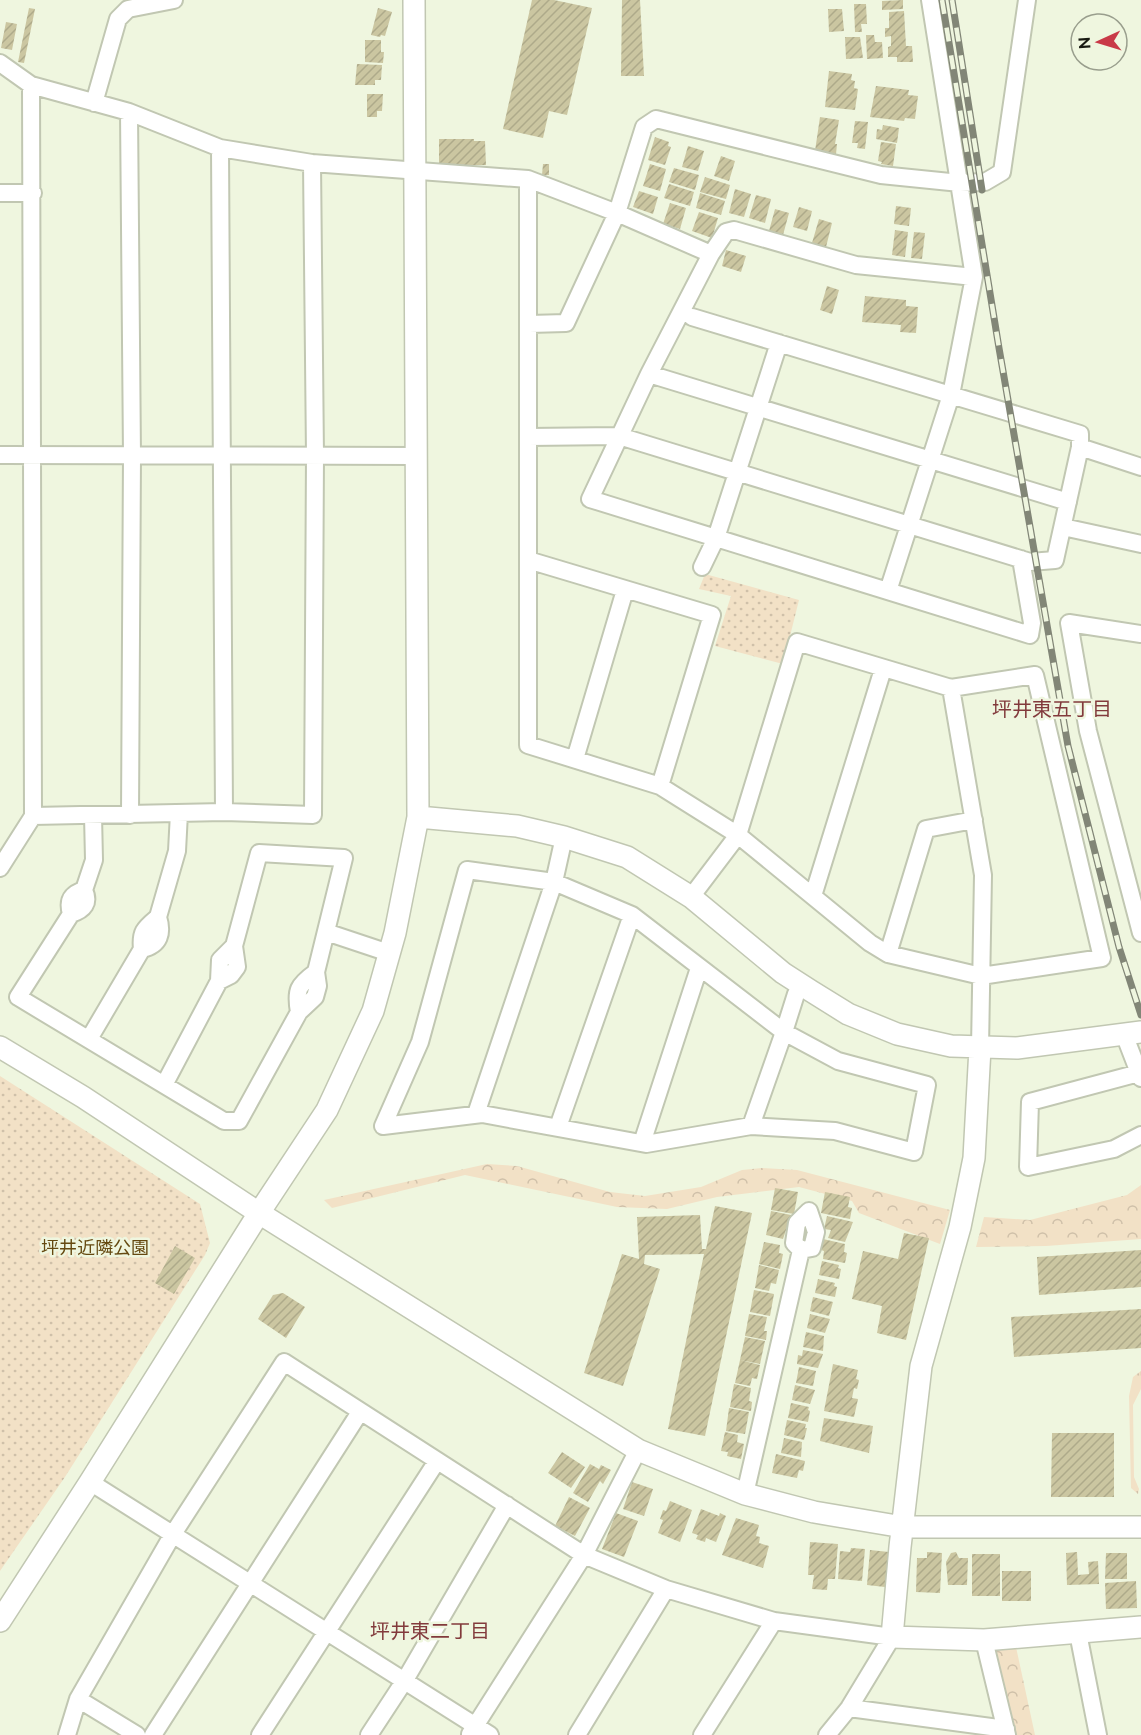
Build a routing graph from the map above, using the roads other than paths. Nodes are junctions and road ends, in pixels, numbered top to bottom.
1 (174, 0) edge
2 (414, 0) edge
3 (930, 0) edge
4 (1027, 0) edge
5 (0, 63) edge
6 (31, 85) junction
7 (94, 103) junction
8 (129, 112) junction
9 (220, 148) junction
10 (312, 163) junction
11 (416, 172) junction
12 (528, 179) junction
13 (960, 183) junction
14 (0, 193) edge
15 (33, 193) junction
16 (617, 213) junction
17 (711, 254) junction
18 (974, 277) junction
19 (692, 317) dead end
20 (529, 324) junction
21 (779, 344) junction
22 (649, 375) junction
23 (951, 395) junction
24 (759, 407) junction
25 (619, 436) junction
26 (528, 437) junction
27 (1080, 447) junction
28 (0, 455) edge
29 (32, 455) junction
30 (132, 456) junction
31 (223, 456) junction
32 (315, 456) junction
33 (415, 456) junction
34 (931, 460) junction
35 (1141, 467) edge
36 (737, 473) junction
37 (1068, 502) junction
38 (910, 526) junction
39 (1063, 527) junction
40 (716, 538) junction
41 (1141, 544) edge
42 (1021, 559) junction
43 (528, 560) junction
44 (702, 567) dead end
45 (625, 590) junction
46 (888, 591) junction
47 (1141, 634) edge
48 (883, 669) junction
49 (951, 688) junction
50 (575, 759) junction
51 (660, 786) junction
52 (224, 812) junction
53 (179, 813) junction
54 (93, 815) junction
55 (130, 815) junction
56 (33, 816) junction
57 (418, 817) junction
58 (974, 819) junction
59 (738, 835) junction
60 (564, 837) junction
61 (0, 868) edge
62 (554, 882) junction
63 (813, 896) junction
64 (691, 897) junction
65 (632, 915) junction
66 (326, 932) junction
67 (1141, 933) edge
68 (389, 953) junction
69 (888, 954) junction
70 (699, 968) junction
71 (981, 976) junction
72 (802, 986) junction
73 (784, 1032) junction
74 (1132, 1033) edge
75 (89, 1039) junction
76 (0, 1047) edge
77 (980, 1048) junction
78 (1140, 1076) edge
79 (164, 1084) junction
80 (476, 1114) junction
81 (751, 1126) junction
82 (558, 1127) junction
83 (1141, 1135) edge
84 (642, 1143) junction
85 (259, 1213) junction
86 (801, 1250) dead end
87 (360, 1412) junction
88 (638, 1450) junction
89 (437, 1461) junction
90 (90, 1482) junction
91 (745, 1494) junction
92 (507, 1505) junction
93 (903, 1527) junction
94 (1141, 1527) edge
95 (173, 1534) junction
96 (584, 1555) junction
97 (252, 1583) junction
98 (666, 1589) junction
99 (0, 1621) edge
100 (774, 1621) junction
101 (1141, 1627) edge
102 (329, 1632) junction
103 (1078, 1633) junction
104 (892, 1637) junction
105 (984, 1640) junction
106 (405, 1680) junction
107 (78, 1699) junction
108 (849, 1708) junction
109 (472, 1730) edge
110 (1006, 1732) edge
111 (67, 1735) edge
112 (137, 1735) edge
113 (153, 1735) edge
114 (261, 1735) edge
115 (369, 1735) edge
116 (490, 1735) edge
117 (577, 1735) edge
118 (702, 1735) edge
119 (827, 1735) edge
120 (1098, 1735) edge

1 - 7 street
2 - 11 street
3 - 13 street
4 - 13 street
5 - 6 street
6 - 7 street
6 - 15 street
7 - 8 street
8 - 9 street
8 - 30 street
9 - 10 street
9 - 31 street
10 - 11 street
10 - 32 street
11 - 12 street
11 - 33 street
12 - 16 street
12 - 20 street
13 - 16 street
13 - 18 street
14 - 15 street
15 - 29 street
16 - 17 street
16 - 20 street
17 - 18 street
17 - 22 street
18 - 23 street
19 - 21 street
20 - 26 street
21 - 23 street
21 - 24 street
22 - 24 street
22 - 25 street
23 - 27 street
23 - 34 street
24 - 34 street
24 - 36 street
25 - 26 street
25 - 36 street
25 - 40 street
26 - 43 street
27 - 35 street
27 - 37 street
28 - 29 street
29 - 30 street
29 - 56 street
30 - 31 street
30 - 55 street
31 - 32 street
31 - 52 street
32 - 33 street
32 - 52 street
33 - 57 street
34 - 37 street
34 - 38 street
36 - 38 street
36 - 40 street
37 - 39 street
38 - 42 street
38 - 46 street
39 - 41 street
39 - 42 street
40 - 44 street
40 - 46 street
42 - 46 street
43 - 45 street
43 - 50 street
45 - 50 street
45 - 51 street
47 - 67 street
48 - 49 street
48 - 59 street
48 - 63 street
49 - 58 street
49 - 71 street
50 - 51 street
51 - 59 street
52 - 53 street
53 - 55 street
53 - 75 street
54 - 55 street
54 - 56 street
54 - 75 street
56 - 61 street
57 - 60 street
57 - 68 street
58 - 69 street
58 - 71 street
59 - 63 street
59 - 64 street
60 - 62 street
60 - 64 street
62 - 65 street
62 - 80 street
62 - 80 street
63 - 69 street
64 - 72 street
65 - 70 street
65 - 82 street
66 - 68 street
66 - 79 street
66 - 79 street
68 - 85 street
69 - 71 street
70 - 73 street
70 - 84 street
71 - 77 street
72 - 73 street
72 - 77 street
73 - 81 street
73 - 81 street
74 - 77 street
74 - 78 street
75 - 79 street
76 - 85 street
77 - 93 street
78 - 83 street
80 - 82 street
81 - 84 street
82 - 84 street
85 - 88 street
85 - 90 street
86 - 91 street
87 - 89 street
87 - 95 street
87 - 97 street
88 - 91 street
88 - 96 street
89 - 92 street
89 - 102 street
90 - 95 street
90 - 99 street
91 - 93 street
92 - 96 street
92 - 106 street
93 - 94 street
93 - 104 street
95 - 97 street
95 - 107 street
96 - 98 street
96 - 109 street
97 - 102 street
97 - 113 street
98 - 100 street
98 - 117 street
100 - 104 street
100 - 118 street
101 - 103 street
102 - 106 street
102 - 114 street
103 - 105 street
103 - 120 street
104 - 105 street
104 - 108 street
105 - 110 street
106 - 109 street
106 - 115 street
107 - 111 street
107 - 112 street
108 - 110 street
108 - 119 street
109 - 116 street

